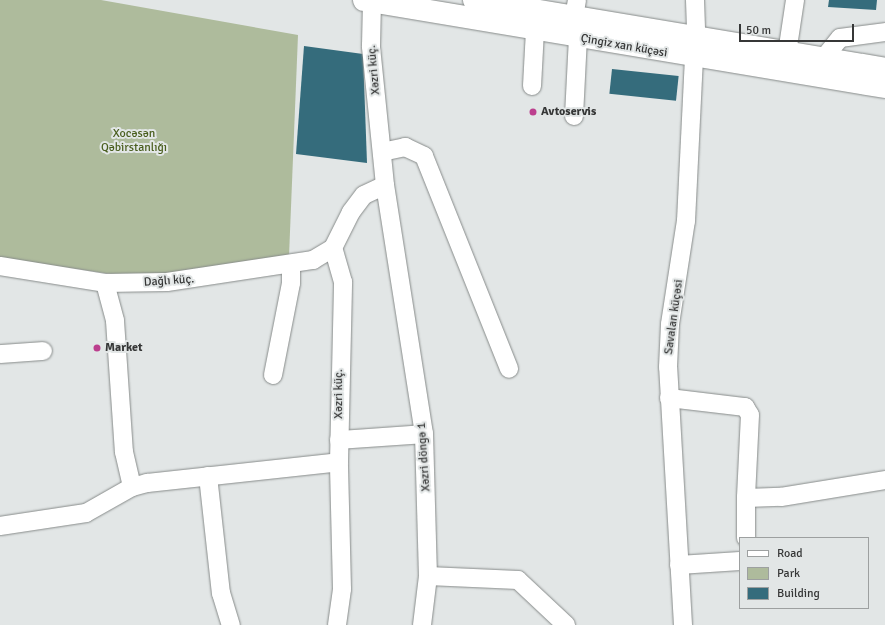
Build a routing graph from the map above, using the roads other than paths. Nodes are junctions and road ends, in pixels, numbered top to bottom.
1 (474, 0) edge
2 (695, 0) edge
3 (794, 0) edge
4 (368, 1) edge
5 (576, 18) edge
6 (535, 30) junction
7 (885, 32) edge
8 (695, 47) junction
9 (788, 53) junction
10 (823, 59) junction
11 (885, 69) edge
12 (532, 86) dead end
13 (885, 88) edge
14 (574, 116) dead end
15 (382, 152) junction
16 (385, 185) junction
17 (334, 248) junction
18 (291, 264) junction
19 (0, 266) edge
20 (105, 283) junction
21 (43, 351) dead end
22 (0, 354) edge
23 (509, 369) dead end
24 (273, 375) dead end
25 (670, 398) junction
26 (424, 434) junction
27 (339, 440) junction
28 (339, 462) junction
29 (208, 476) junction
30 (885, 480) edge
31 (132, 487) junction
32 (746, 498) junction
33 (0, 526) edge
34 (746, 537) edge
35 (739, 561) edge
36 (680, 565) junction
37 (428, 576) junction
38 (231, 625) edge
39 (337, 625) edge
40 (422, 625) edge
41 (566, 625) edge
42 (683, 625) edge

1 - 5 main road, Çingiz xan küçəsi
2 - 8 street, Savalan küçəsi
3 - 9 street
4 - 6 main road, Çingiz xan küçəsi
4 - 15 street, Xəzri küç.
5 - 6 main road, Çingiz xan küçəsi
5 - 8 main road, Çingiz xan küçəsi
5 - 14 street
6 - 12 street
7 - 10 street
8 - 9 main road, Çingiz xan küçəsi
8 - 13 main road, Çingiz xan küçəsi
8 - 25 street, Savalan küçəsi
9 - 10 main road, Çingiz xan küçəsi
10 - 11 main road, Çingiz xan küçəsi
15 - 16 street, Xəzri küç.
15 - 23 street
16 - 17 street
16 - 26 street, Xəzri döngə 1
17 - 18 street, Dağlı küç.
17 - 27 street, Xəzri küç.
18 - 20 street, Dağlı küç.
18 - 24 street
19 - 20 street, Dağlı küç.
20 - 31 street
21 - 22 street
25 - 32 street
25 - 36 street, Savalan küçəsi
26 - 27 street
26 - 37 street, Xəzri döngə 1
27 - 28 street, Xəzri küç.
28 - 29 street
28 - 39 street, Xəzri küç.
29 - 31 street
29 - 38 street
30 - 32 street
31 - 33 street
32 - 34 street
35 - 36 street
36 - 42 street, Savalan küçəsi
37 - 40 street, Xəzri döngə 1
37 - 41 street

